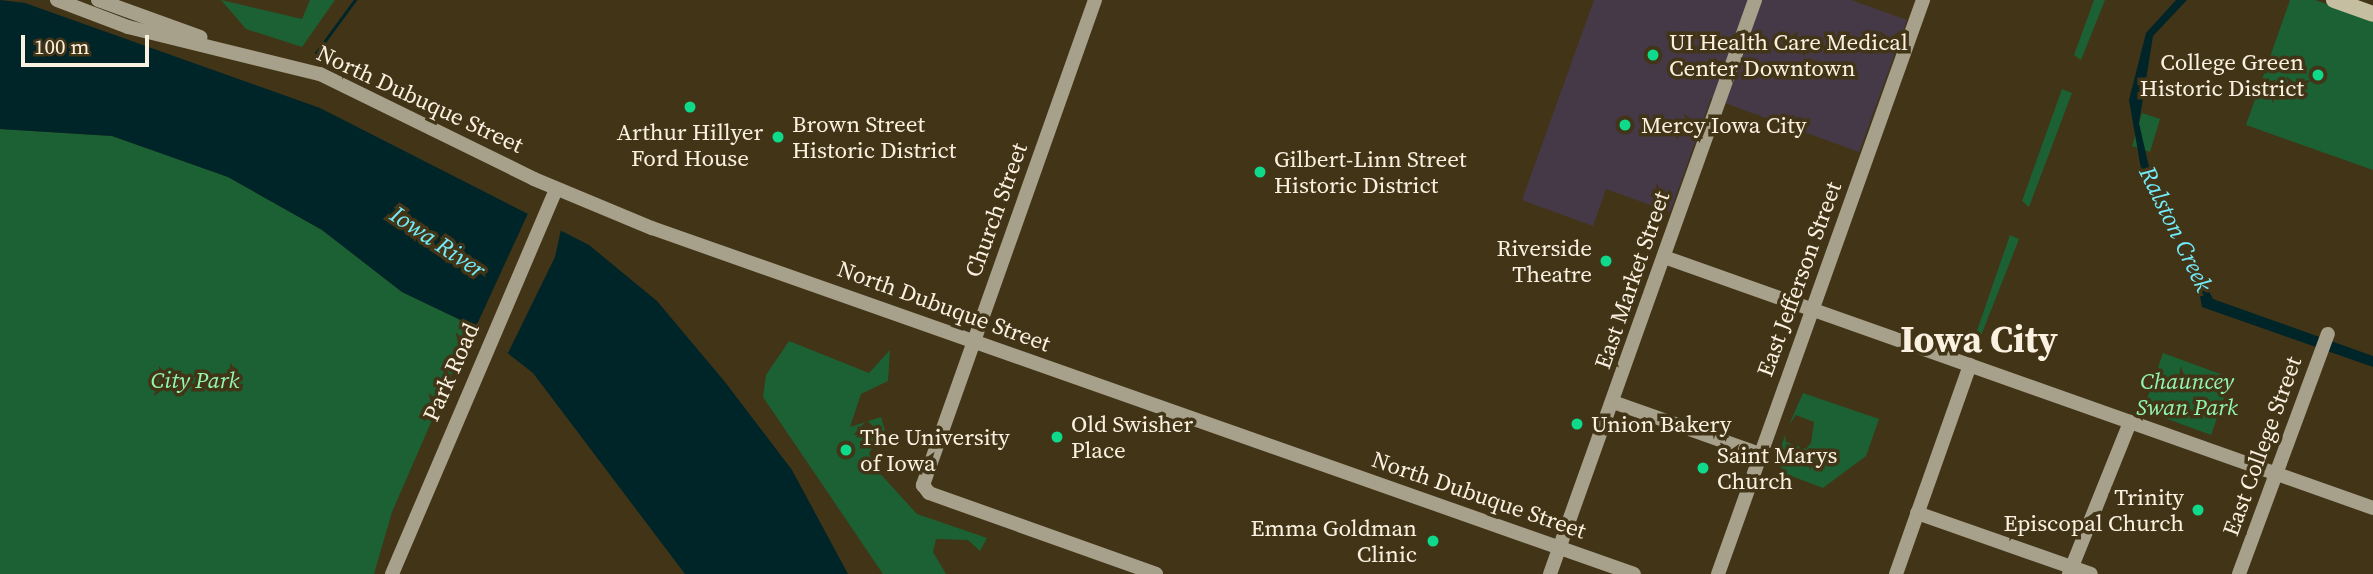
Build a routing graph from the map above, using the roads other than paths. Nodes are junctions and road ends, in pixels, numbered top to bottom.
1 (57, 0) edge
2 (98, 0) edge
3 (1095, 0) edge
4 (1755, 0) edge
5 (1923, 0) edge
6 (2334, 0) edge
7 (2373, 14) edge
8 (251, 55) junction
9 (556, 189) junction
10 (1664, 257) junction
11 (1812, 309) junction
12 (2328, 334) dead end
13 (974, 341) junction
14 (1970, 365) junction
15 (1613, 402) junction
16 (2130, 422) junction
17 (1760, 454) junction
18 (2275, 474) junction
19 (2373, 508) edge
20 (1917, 513) junction
21 (1559, 550) junction
22 (2070, 571) edge
23 (392, 574) edge
24 (1156, 574) edge
25 (1550, 574) edge
26 (1634, 574) edge
27 (1718, 574) edge
28 (1896, 574) edge
29 (2091, 574) edge
30 (2239, 574) edge

1 - 8 main road, North Dubuque Street
2 - 8 main road, North Dubuque Street
3 - 13 main road, Church Street
4 - 10 main road, East Market Street
5 - 11 main road, East Jefferson Street
6 - 7 main road
8 - 9 main road, North Dubuque Street
9 - 13 main road, North Dubuque Street
9 - 23 main road, Park Road
10 - 11 main road
10 - 15 main road, East Market Street
11 - 14 main road
11 - 17 main road, East Jefferson Street
12 - 18 main road, East College Street
13 - 21 main road, North Dubuque Street
13 - 24 main road, Church Street
14 - 16 main road
14 - 20 main road
15 - 17 main road
15 - 21 main road, East Market Street
16 - 18 main road
16 - 22 main road
17 - 27 main road, East Jefferson Street
18 - 19 main road
18 - 30 main road, East College Street
20 - 22 main road
20 - 28 main road
21 - 25 main road, East Market Street
21 - 26 main road, North Dubuque Street
22 - 29 main road

